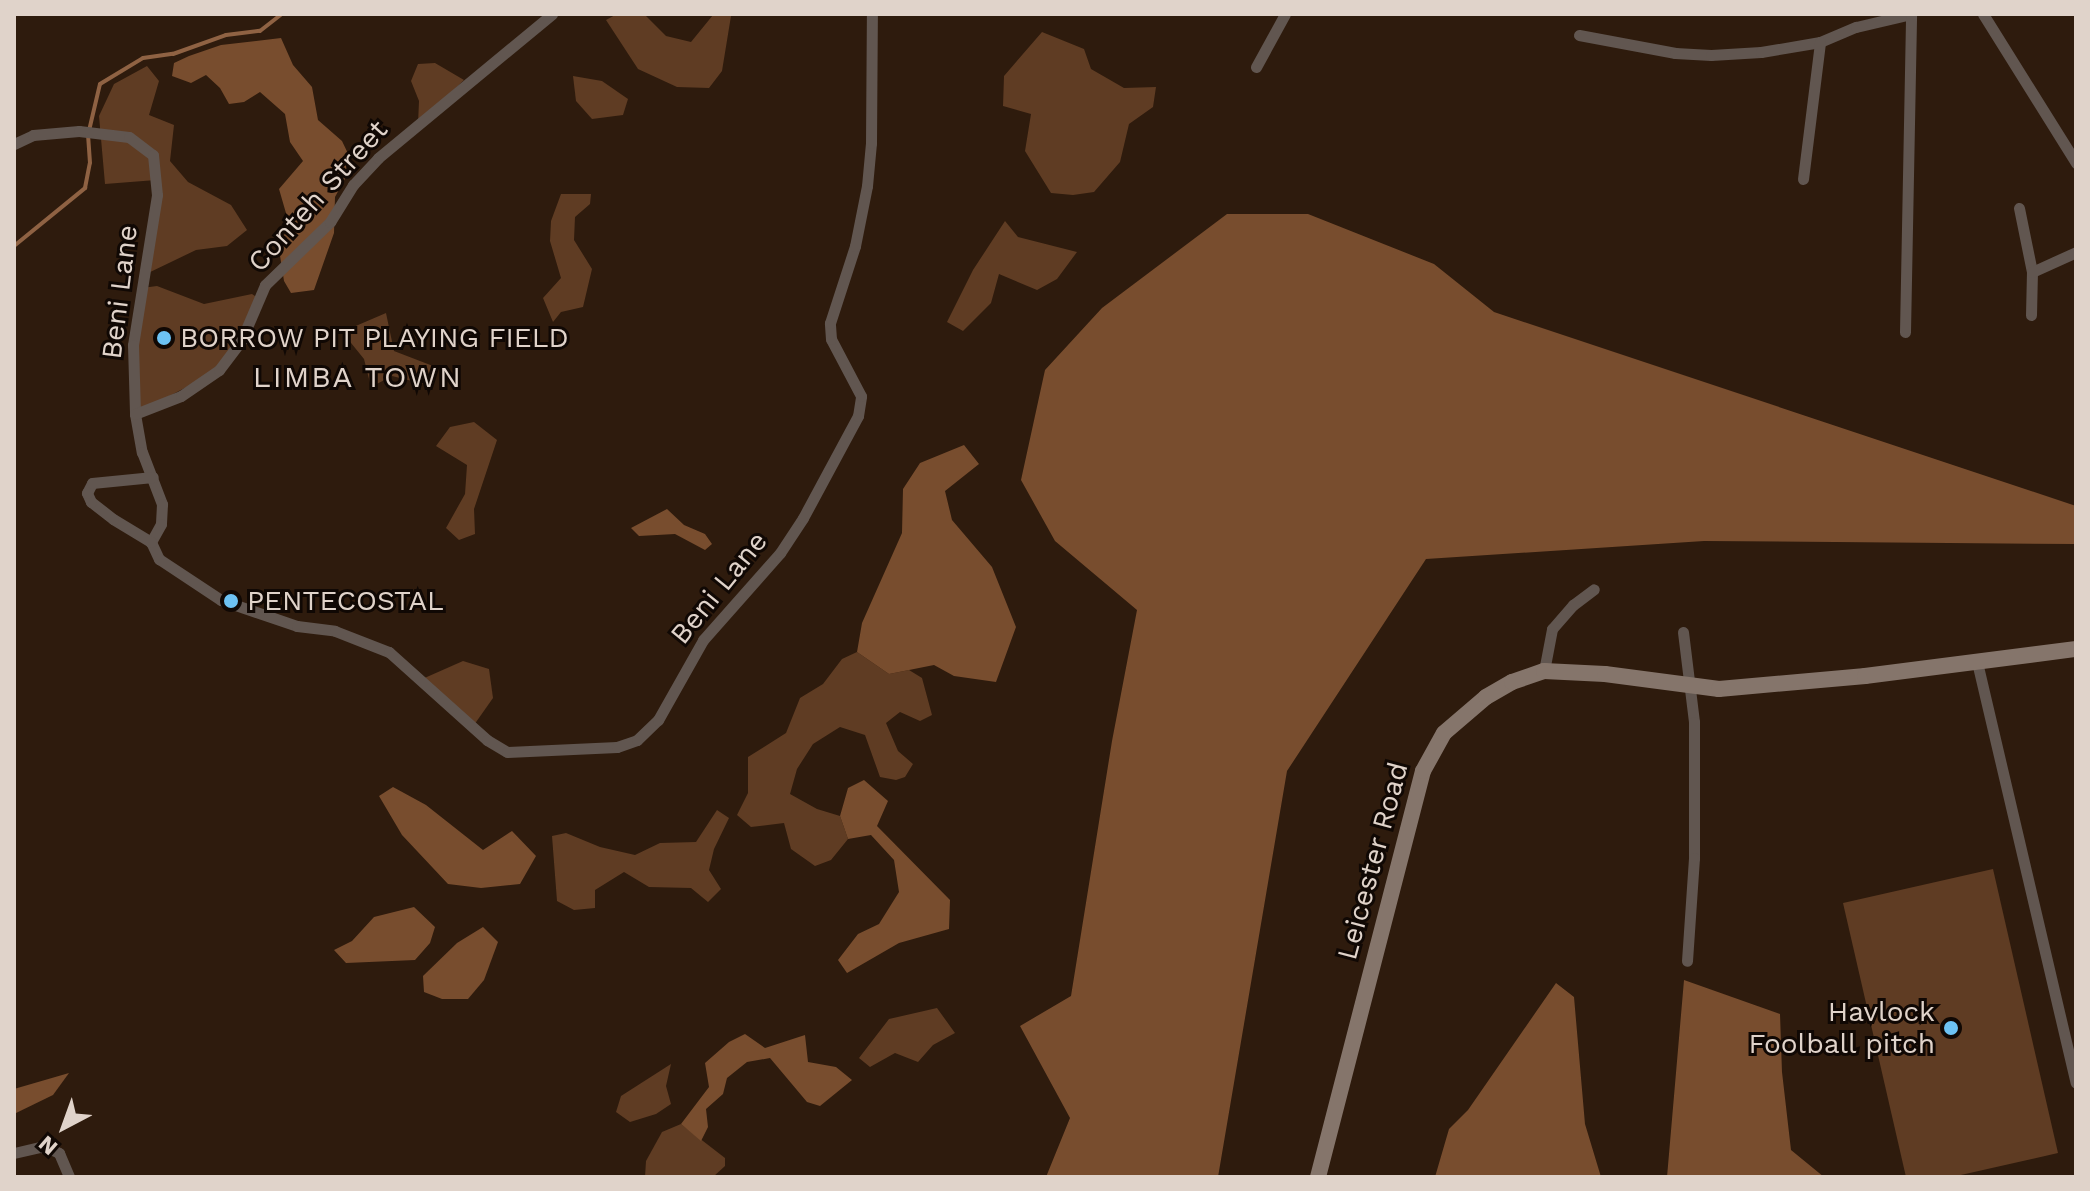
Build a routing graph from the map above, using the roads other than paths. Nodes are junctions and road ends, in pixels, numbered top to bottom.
1 (552, 14) edge
2 (872, 14) edge
3 (1285, 14) edge
4 (1911, 14) edge
5 (1983, 14) edge
6 (1579, 35) dead end
7 (1820, 42) junction
8 (1256, 67) dead end
9 (14, 144) edge
10 (2076, 163) edge
11 (1803, 179) dead end
12 (2019, 208) dead end
13 (2076, 252) edge
14 (2032, 272) junction
15 (2031, 315) dead end
16 (1905, 332) dead end
17 (135, 414) junction
18 (153, 477) junction
19 (151, 542) junction
20 (1594, 589) dead end
21 (1683, 632) dead end
22 (2076, 649) edge
23 (1977, 662) junction
24 (1544, 671) junction
25 (1693, 688) junction
26 (1687, 961) dead end
27 (2076, 1083) edge
28 (14, 1153) edge
29 (69, 1177) edge
30 (1318, 1177) edge

1 - 17 street, Conteh Street
2 - 19 street, Beni Lane
3 - 8 street
4 - 7 street
4 - 16 street
5 - 10 street
6 - 7 street
7 - 11 street
9 - 17 street, Beni Lane
12 - 14 street
13 - 14 street
14 - 15 street
17 - 18 street, Beni Lane
18 - 19 street, Beni Lane
18 - 19 street
20 - 24 street
21 - 25 street
22 - 23 street, Leicester Road
23 - 25 street, Leicester Road
23 - 27 street
24 - 25 street, Leicester Road
24 - 30 street, Leicester Road
25 - 26 street
28 - 29 street

